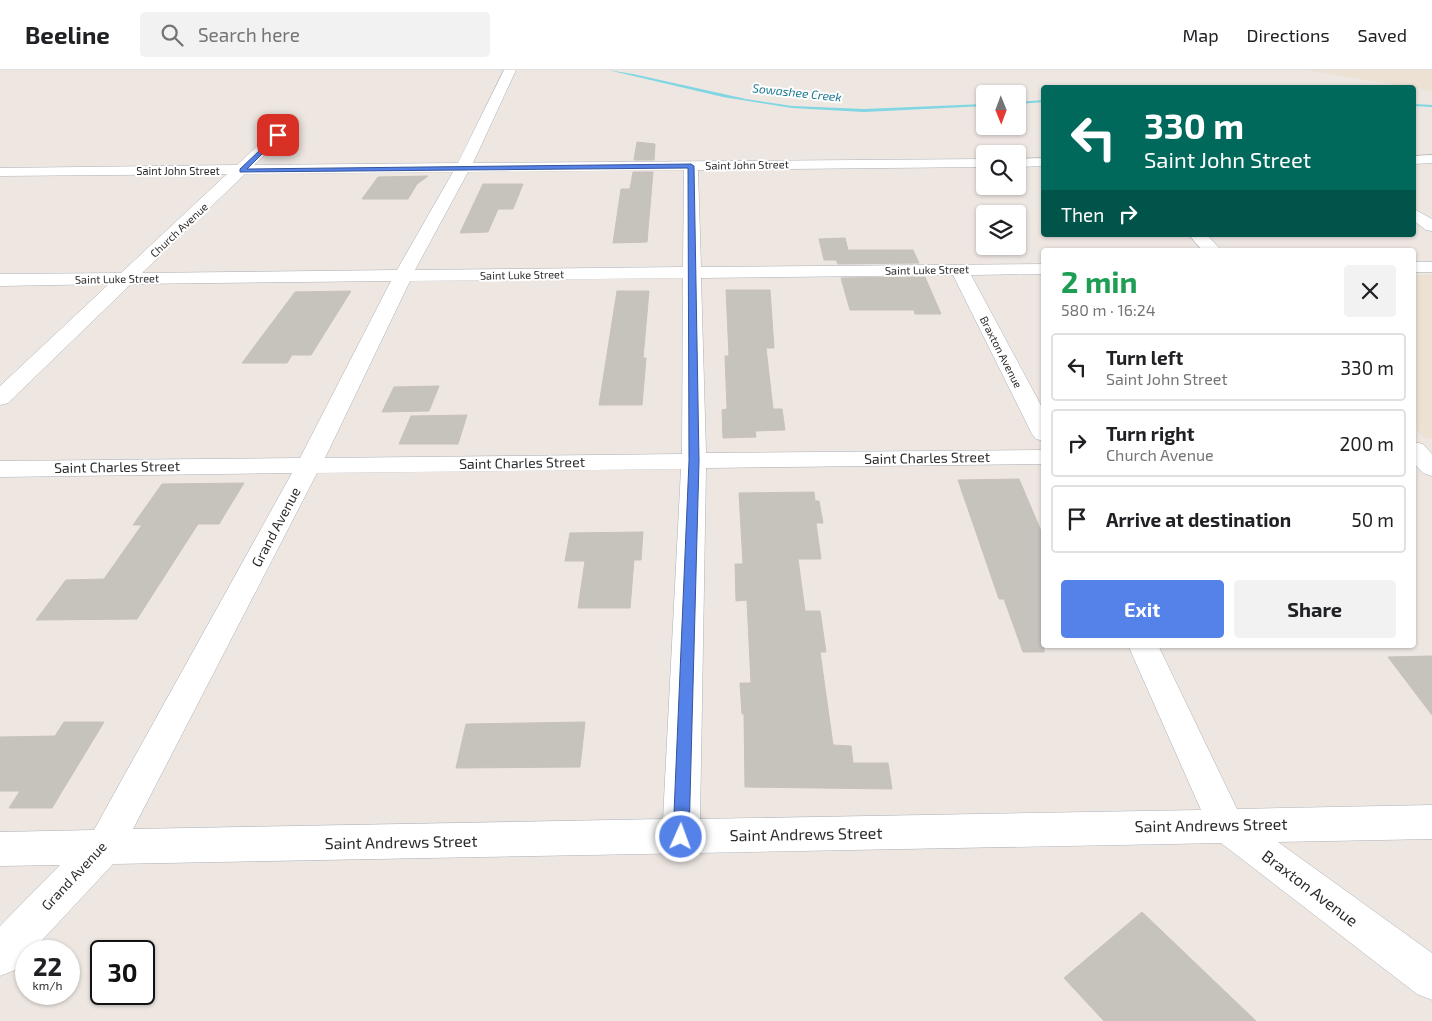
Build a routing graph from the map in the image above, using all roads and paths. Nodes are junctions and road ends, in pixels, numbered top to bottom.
1 (508, 73) edge
2 (290, 123) dead end
3 (1432, 159) edge
4 (1416, 160) edge
5 (1041, 162) edge
6 (976, 163) edge
7 (1026, 163) edge
8 (691, 166) junction
9 (463, 168) junction
10 (242, 170) junction
11 (0, 172) edge
12 (16, 172) junction
13 (0, 182) edge
14 (1416, 215) edge
15 (1432, 226) edge
16 (1199, 237) edge
17 (1210, 248) edge
18 (1416, 267) edge
19 (1432, 267) edge
20 (1041, 269) edge
21 (959, 270) junction
22 (692, 273) junction
23 (403, 276) junction
24 (127, 279) junction
25 (0, 280) edge
26 (0, 398) edge
27 (1041, 428) edge
28 (1041, 457) edge
29 (694, 461) junction
30 (309, 465) junction
31 (0, 469) edge
32 (1144, 648) edge
33 (1432, 822) edge
34 (1226, 824) junction
35 (681, 837) junction
36 (105, 846) junction
37 (0, 849) edge
38 (0, 955) edge
39 (1432, 979) edge

1 - 9 street, Grand Avenue
2 - 10 street, Church Avenue
3 - 4 street
5 - 7 street
6 - 8 street, Saint John Street
8 - 9 street, Saint John Street
8 - 22 street
9 - 10 street, Saint John Street
9 - 23 street, Grand Avenue
10 - 12 street, Saint John Street
10 - 24 street, Church Avenue
11 - 12 street, Saint John Street
12 - 13 street
14 - 15 street
16 - 17 street
18 - 19 street
20 - 21 street, Saint Luke Street
21 - 22 street, Saint Luke Street
21 - 27 street, Braxton Avenue
22 - 23 street, Saint Luke Street
22 - 29 street
23 - 24 street, Saint Luke Street
23 - 30 street, Grand Avenue
24 - 25 street, Saint Luke Street
24 - 26 street, Church Avenue
28 - 29 street, Saint Charles Street
29 - 30 street, Saint Charles Street
29 - 35 street
30 - 31 street, Saint Charles Street
30 - 36 street, Grand Avenue
32 - 34 street, Braxton Avenue
33 - 34 street, Saint Andrews Street
34 - 35 street, Saint Andrews Street
34 - 39 street, Braxton Avenue
35 - 36 street, Saint Andrews Street
36 - 37 street, Saint Andrews Street
36 - 38 street, Grand Avenue

